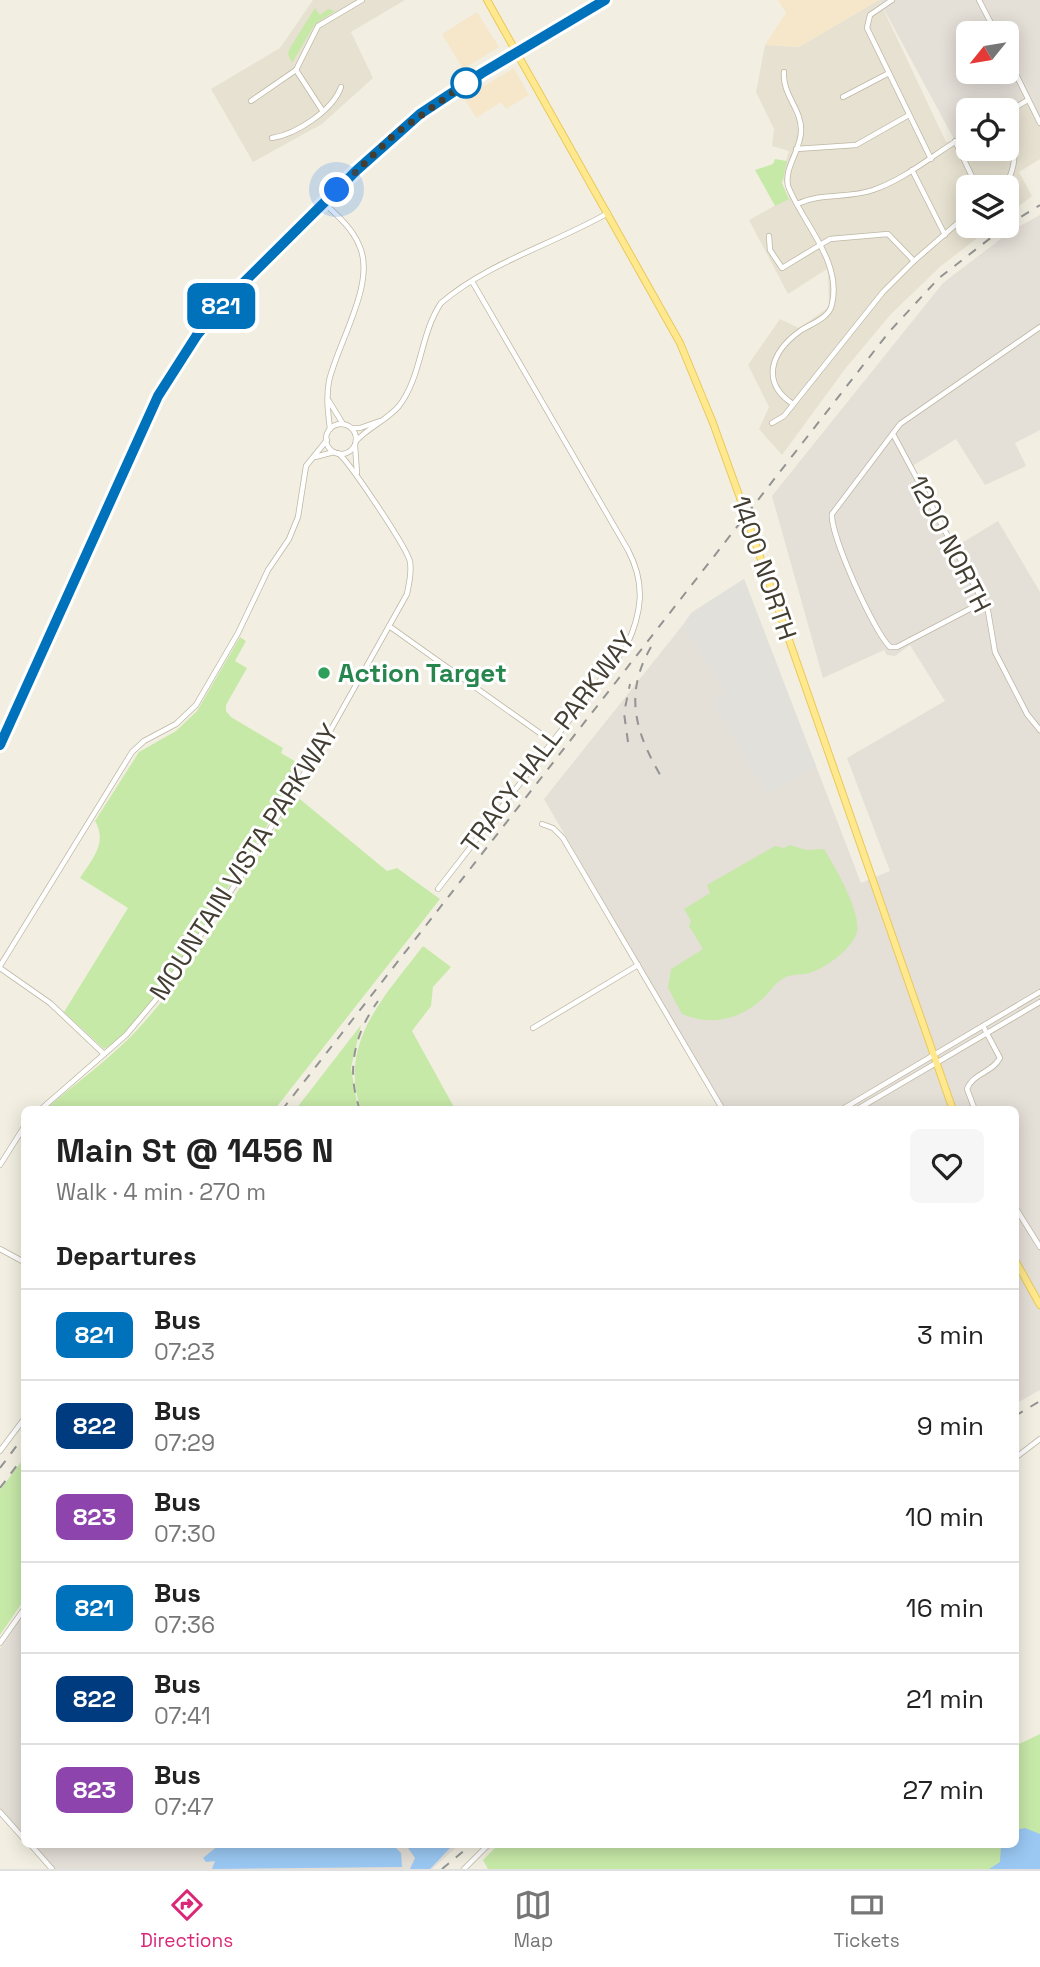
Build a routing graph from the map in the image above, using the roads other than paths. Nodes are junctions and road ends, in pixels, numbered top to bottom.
1 (487, 0) edge
2 (605, 0) edge
3 (892, 0) edge
4 (979, 0) edge
5 (360, 1) edge
6 (990, 21) edge
7 (518, 52) junction
8 (296, 70) junction
9 (784, 72) dead end
10 (888, 73) junction
11 (1019, 81) edge
12 (341, 87) dead end
13 (843, 97) dead end
14 (1028, 100) junction
15 (251, 101) dead end
16 (1019, 105) edge
17 (322, 111) junction
18 (909, 115) junction
19 (1040, 123) edge
20 (272, 138) dead end
21 (955, 141) joint
22 (796, 149) junction
23 (931, 159) junction
24 (912, 169) junction
25 (971, 175) edge
26 (324, 203) junction
27 (797, 204) junction
28 (608, 213) junction
29 (956, 224) edge
30 (945, 234) junction
31 (769, 236) dead end
32 (818, 245) junction
33 (914, 261) junction
34 (473, 282) junction
35 (1040, 327) edge
36 (328, 400) junction
37 (793, 404) junction
38 (381, 421) junction
39 (772, 423) dead end
40 (343, 424) junction
41 (351, 428) junction
42 (330, 429) junction
43 (893, 434) junction
44 (327, 440) junction
45 (355, 443) junction
46 (336, 452) junction
47 (314, 457) junction
48 (357, 474) junction
49 (983, 601) junction
50 (389, 626) junction
51 (1040, 730) edge
52 (551, 741) junction
53 (0, 745) edge
54 (542, 824) dead end
55 (438, 888) dead end
56 (638, 965) junction
57 (0, 967) edge
58 (1040, 992) edge
59 (1040, 1002) edge
60 (983, 1026) junction
61 (533, 1028) dead end
62 (987, 1033) junction
63 (104, 1055) junction
64 (933, 1055) junction
65 (936, 1063) junction
66 (45, 1106) edge
67 (721, 1106) edge
68 (848, 1106) edge
69 (863, 1106) edge
70 (952, 1106) edge
71 (974, 1106) edge
72 (21, 1132) edge
73 (0, 1165) edge
74 (1019, 1213) edge
75 (1040, 1247) edge
76 (0, 1249) edge
77 (21, 1260) edge
78 (1019, 1266) edge
79 (1040, 1305) edge
80 (21, 1423) edge
81 (1040, 1439) edge
82 (0, 1451) edge
83 (1019, 1455) edge
84 (21, 1613) edge
85 (0, 1643) edge
86 (0, 1812) edge
87 (21, 1836) edge
88 (34, 1848) edge
89 (485, 1848) edge
90 (52, 1869) edge
91 (464, 1869) edge

1 - 7 main road, 1400 NORTH
2 - 7 main road
3 - 10 street
4 - 6 street
5 - 8 street
7 - 26 main road
7 - 28 main road, 1400 NORTH
8 - 15 street
8 - 17 street
9 - 22 street
10 - 13 street
10 - 18 street
11 - 14 street
12 - 17 street
14 - 16 street
14 - 19 street
17 - 20 street
18 - 22 street
18 - 23 street
21 - 23 street
21 - 25 street
22 - 27 street
23 - 24 street
24 - 27 street
24 - 30 street
26 - 36 street
26 - 53 main road
27 - 32 street
28 - 34 street
28 - 64 main road, 1400 NORTH, bridge
29 - 30 street
30 - 33 street
31 - 32 street
32 - 33 street
32 - 37 street
33 - 37 street
34 - 38 street
34 - 52 street, TRACY HALL PARKWAY
35 - 43 street
36 - 40 street
36 - 42 street
37 - 39 street
38 - 41 street
38 - 45 street
40 - 41 street
40 - 42 street
41 - 45 street
42 - 44 street
43 - 49 street, 1200 NORTH
43 - 49 street
44 - 46 street
44 - 47 street
45 - 46 street
45 - 48 street, MOUNTAIN VISTA PARKWAY
46 - 47 street
46 - 48 street, MOUNTAIN VISTA PARKWAY
47 - 57 street
48 - 50 street, MOUNTAIN VISTA PARKWAY
49 - 51 street, 1200 NORTH
50 - 52 street
50 - 63 street, MOUNTAIN VISTA PARKWAY
52 - 55 street, TRACY HALL PARKWAY
54 - 56 street
56 - 61 street
56 - 67 street
57 - 63 street
58 - 60 street
59 - 62 street
60 - 62 street
60 - 64 street
62 - 65 street
62 - 71 street
63 - 66 street, MOUNTAIN VISTA PARKWAY
64 - 65 main road, 1400 NORTH
64 - 68 street
65 - 69 street
65 - 70 main road, 1400 NORTH
72 - 73 street
74 - 75 street
76 - 77 street
78 - 79 main road
80 - 82 street
81 - 83 street
84 - 85 street
86 - 87 street
88 - 90 street
89 - 91 street

